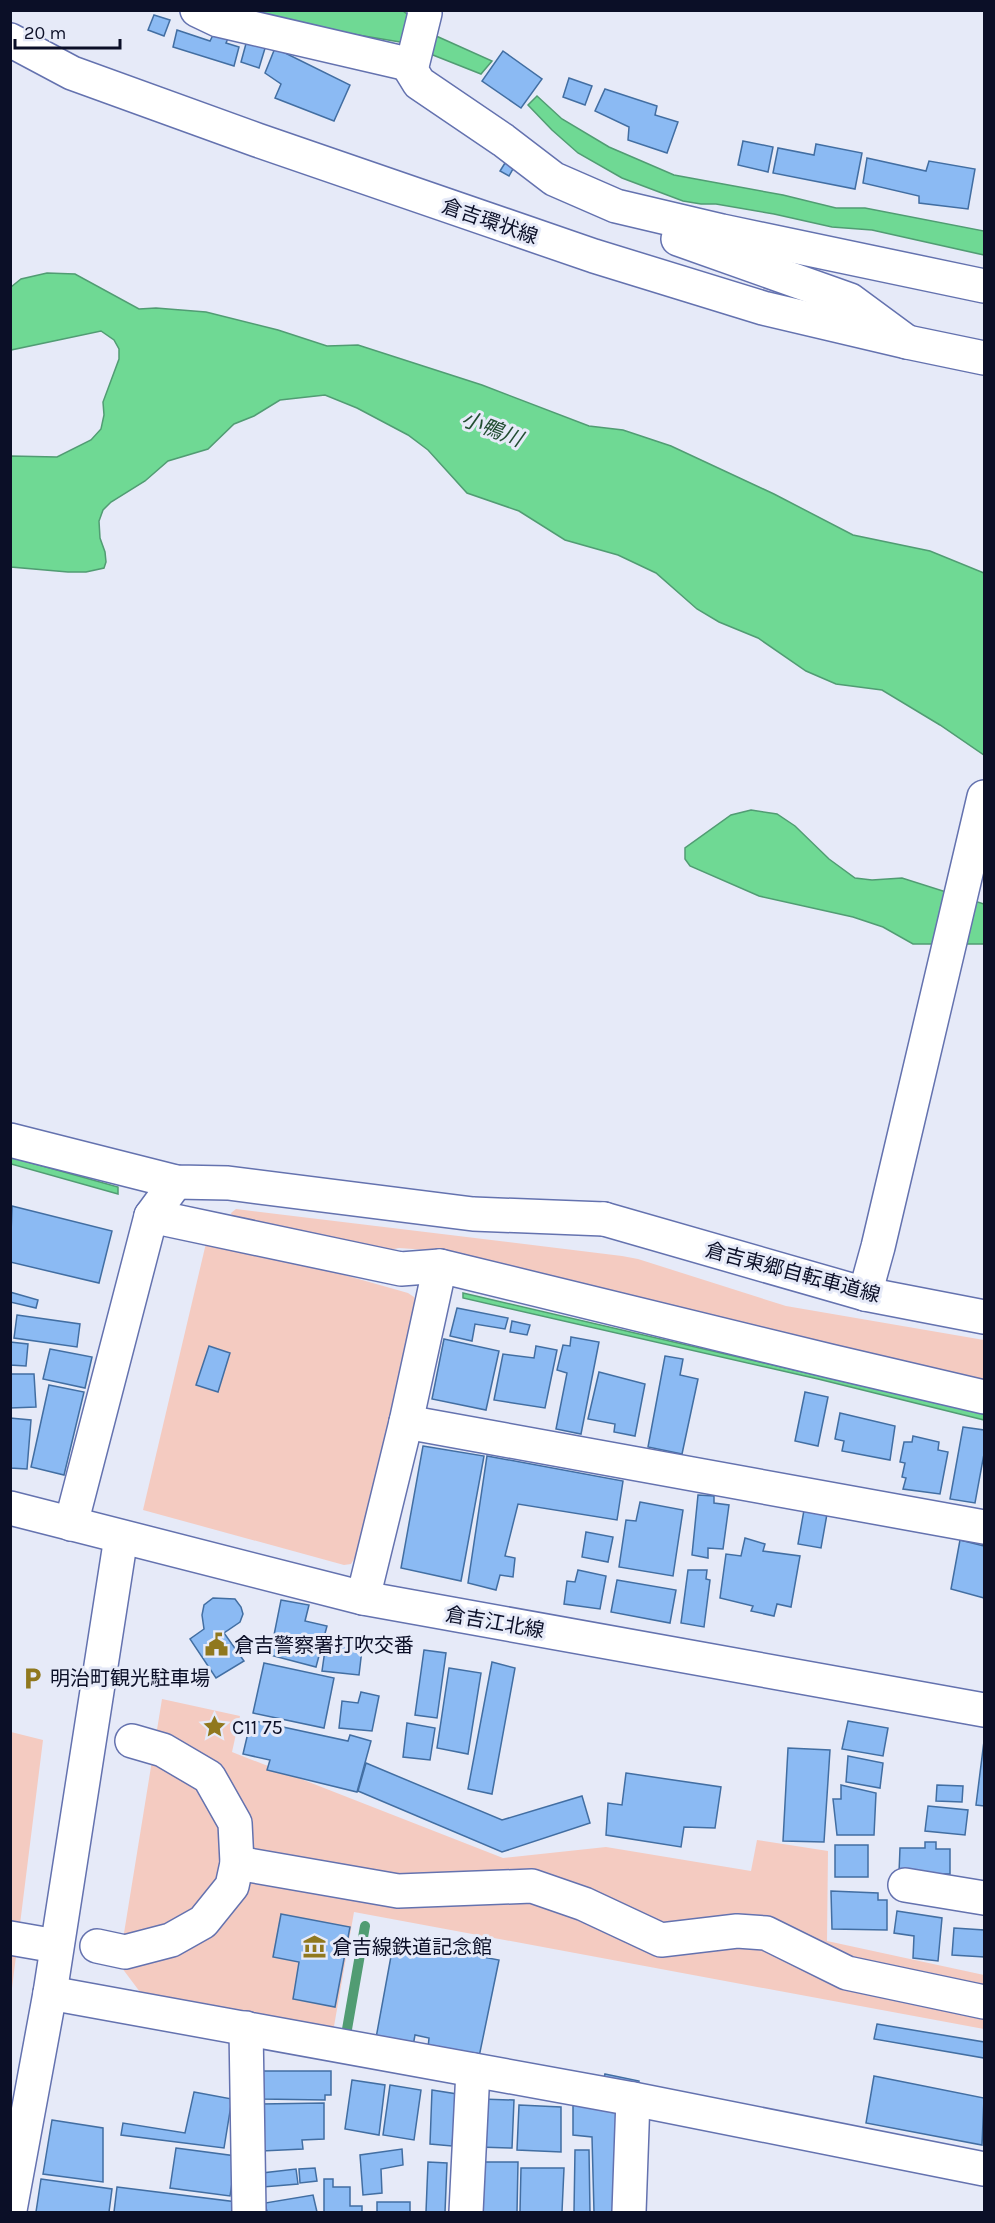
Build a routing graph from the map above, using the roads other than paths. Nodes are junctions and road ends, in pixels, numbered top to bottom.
1 (424, 10) edge
2 (197, 11) edge
3 (10, 40) edge
4 (412, 65) junction
5 (616, 206) junction
6 (984, 286) edge
7 (907, 342) junction
8 (984, 358) edge
9 (984, 797) edge
10 (10, 1140) edge
11 (176, 1182) junction
12 (151, 1216) junction
13 (440, 1266) junction
14 (865, 1294) junction
15 (984, 1317) edge
16 (984, 1396) edge
17 (406, 1422) junction
18 (10, 1508) edge
19 (71, 1524) junction
20 (984, 1527) edge
21 (121, 1537) junction
22 (363, 1598) junction
23 (984, 1710) edge
24 (132, 1741) dead end
25 (237, 1863) junction
26 (905, 1885) dead end
27 (984, 1899) edge
28 (10, 1938) edge
29 (56, 1946) junction
30 (97, 1946) dead end
31 (50, 1993) junction
32 (984, 2002) edge
33 (246, 2028) junction
34 (472, 2070) junction
35 (633, 2099) junction
36 (17, 2138) edge
37 (984, 2169) edge
38 (10, 2210) edge
39 (249, 2212) edge
40 (466, 2212) edge
41 (629, 2212) edge

1 - 4 street
2 - 4 street
3 - 7 street, 倉吉環状線
4 - 5 street
5 - 6 street
5 - 7 street
7 - 8 street, 倉吉環状線
9 - 14 street
10 - 11 street, 倉吉東郷自転車道線
11 - 12 street
11 - 14 street, 倉吉東郷自転車道線
12 - 13 street
12 - 19 street
13 - 16 street
13 - 17 street
14 - 15 street, 倉吉東郷自転車道線
17 - 20 street
17 - 22 street
18 - 19 street, 倉吉江北線
19 - 21 street, 倉吉江北線
21 - 22 street, 倉吉江北線
21 - 29 street
22 - 23 street, 倉吉江北線
24 - 25 street
25 - 30 street
25 - 32 street
26 - 27 street
28 - 29 street
29 - 31 street
31 - 33 street
31 - 36 street
33 - 34 street
33 - 39 street
34 - 35 street
34 - 40 street
35 - 37 street
35 - 41 street
36 - 38 street

